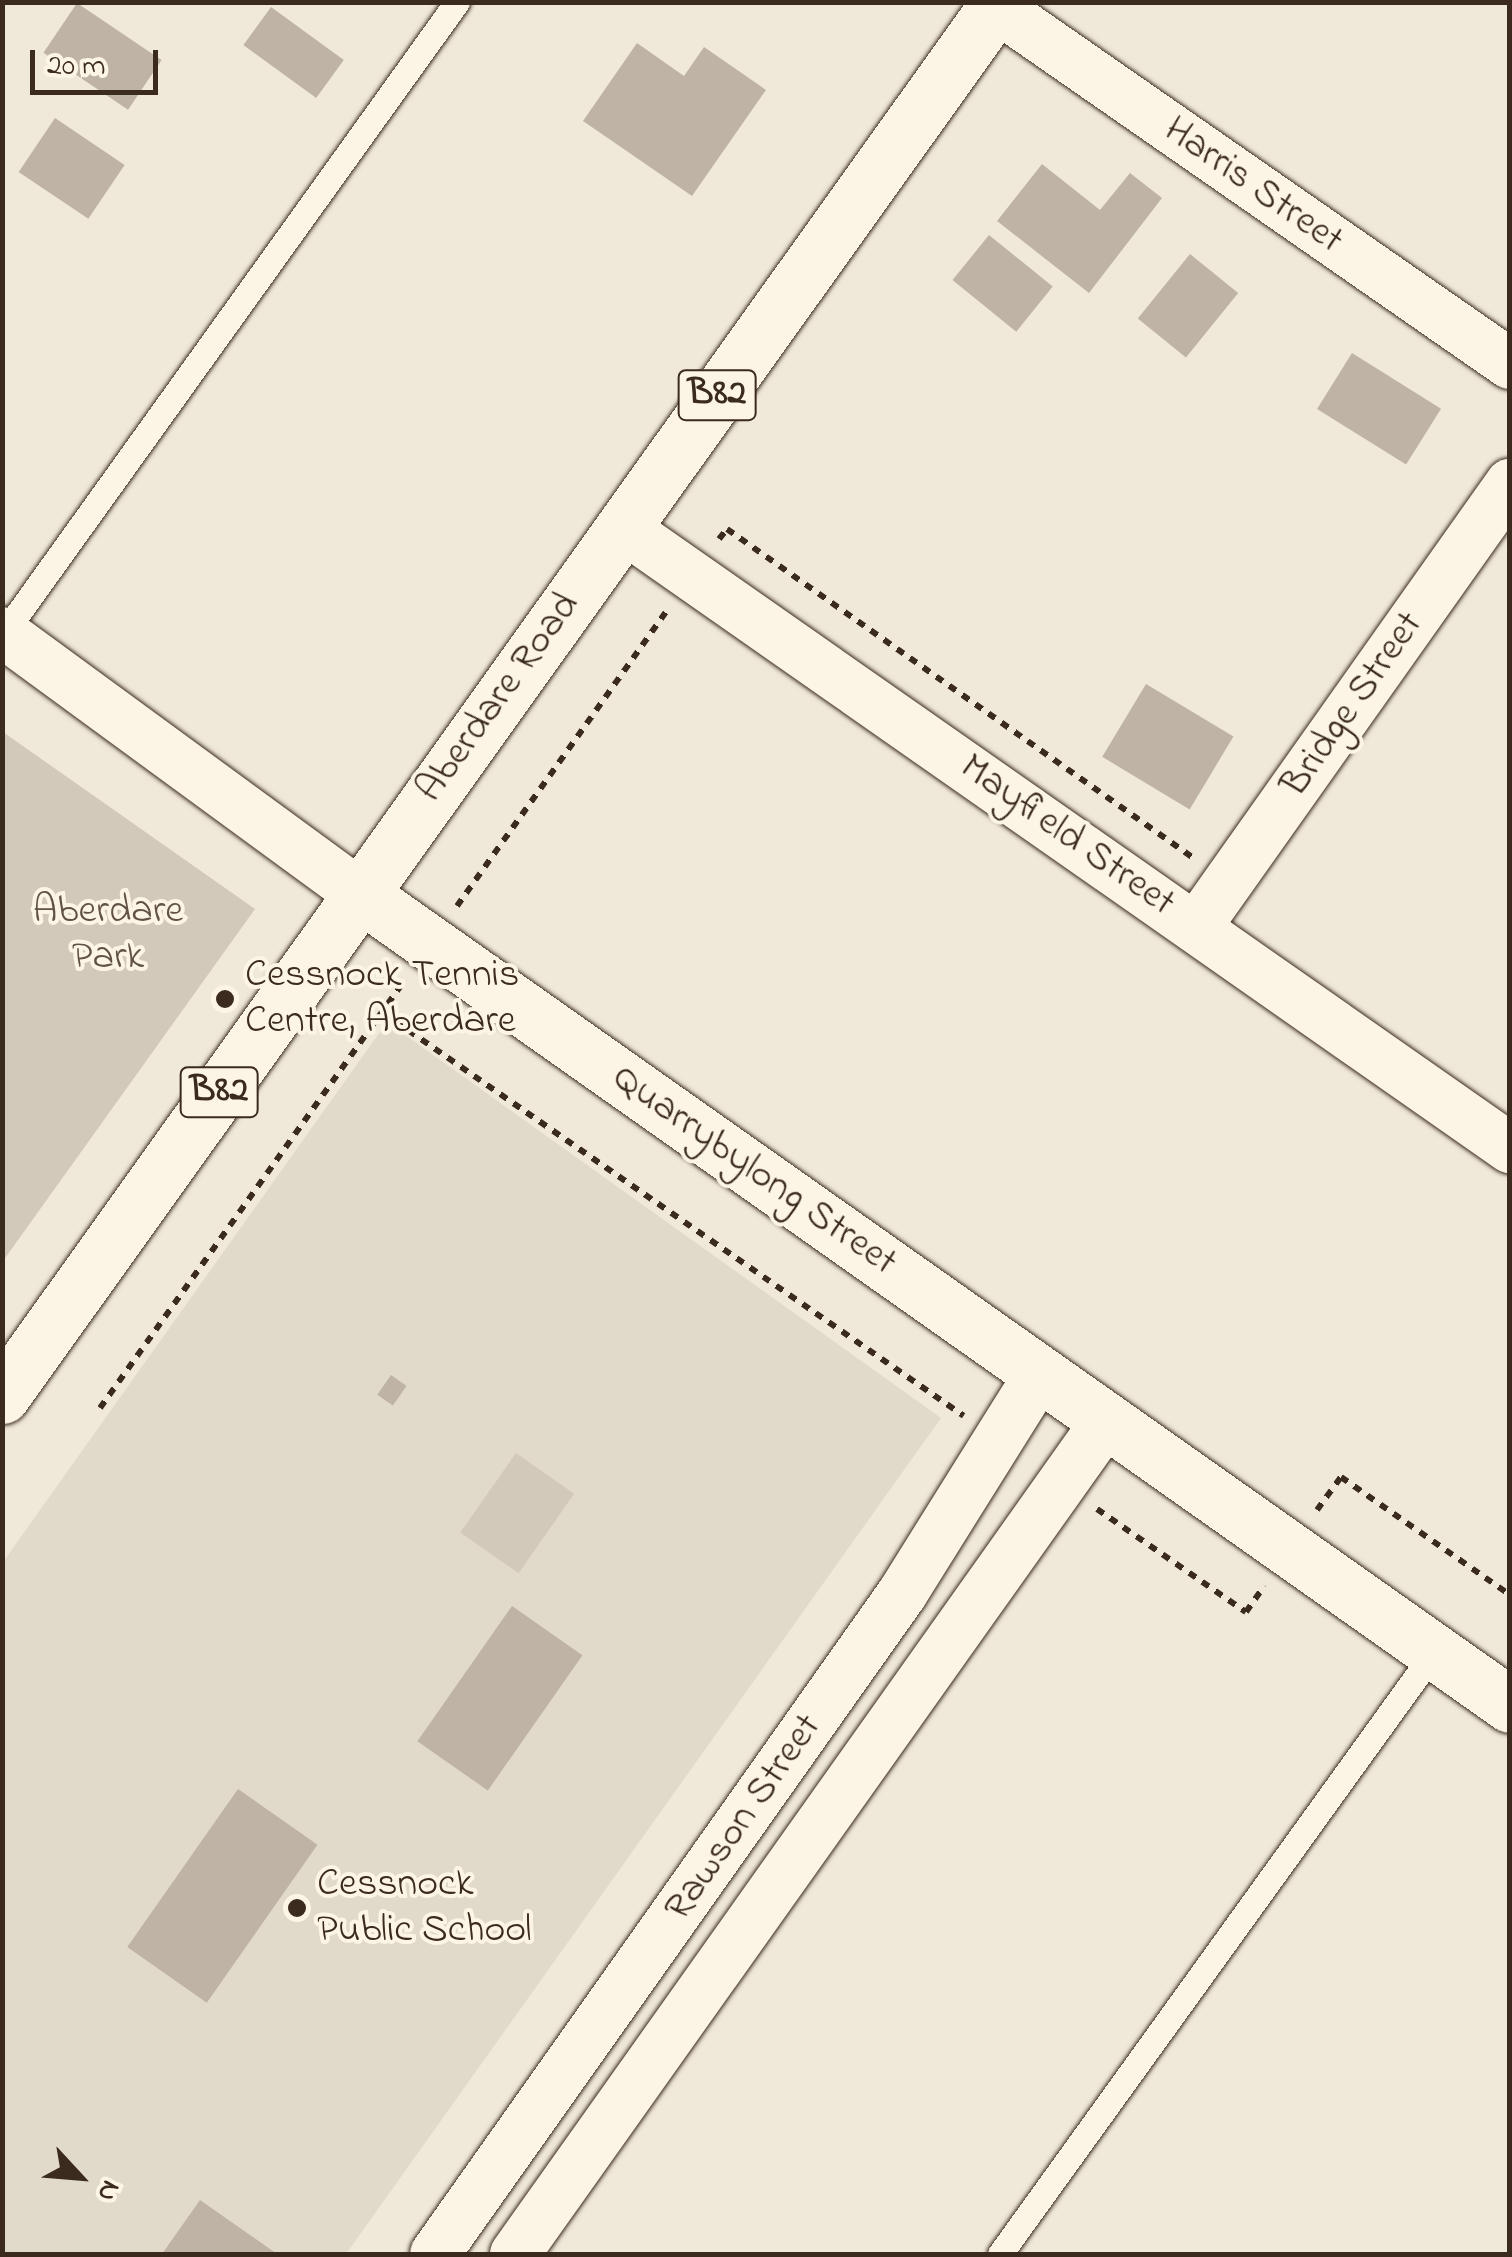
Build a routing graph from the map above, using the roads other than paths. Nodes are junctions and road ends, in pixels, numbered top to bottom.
1 (457, 2) edge
2 (998, 5) edge
3 (1510, 364) edge
4 (1510, 484) edge
5 (622, 527) junction
6 (3, 632) edge
7 (360, 894) junction
8 (1196, 926) junction
9 (1510, 1148) edge
10 (1040, 1373) junction
11 (2, 1396) edge
12 (1107, 1420) junction
13 (1434, 1652) junction
14 (1510, 1705) edge
15 (435, 2254) edge
16 (516, 2254) edge
17 (1000, 2254) edge

1 - 6 lane
2 - 3 street, Harris Street
2 - 5 main road, Aberdare Road / B82
4 - 8 street, Bridge Street
5 - 7 main road, Aberdare Road / B82
5 - 8 street, Mayfield Street
6 - 7 street, Quarrybylong Street
7 - 10 main road, Quarrybylong Street
7 - 11 main road, Aberdare Road / B82
8 - 9 street, Mayfield Street
10 - 12 main road, Quarrybylong Street
10 - 15 street, Rawson Street
12 - 13 main road, Quarrybylong Street
12 - 16 street, Rawson Street
13 - 14 main road, Quarrybylong Street
13 - 17 lane

